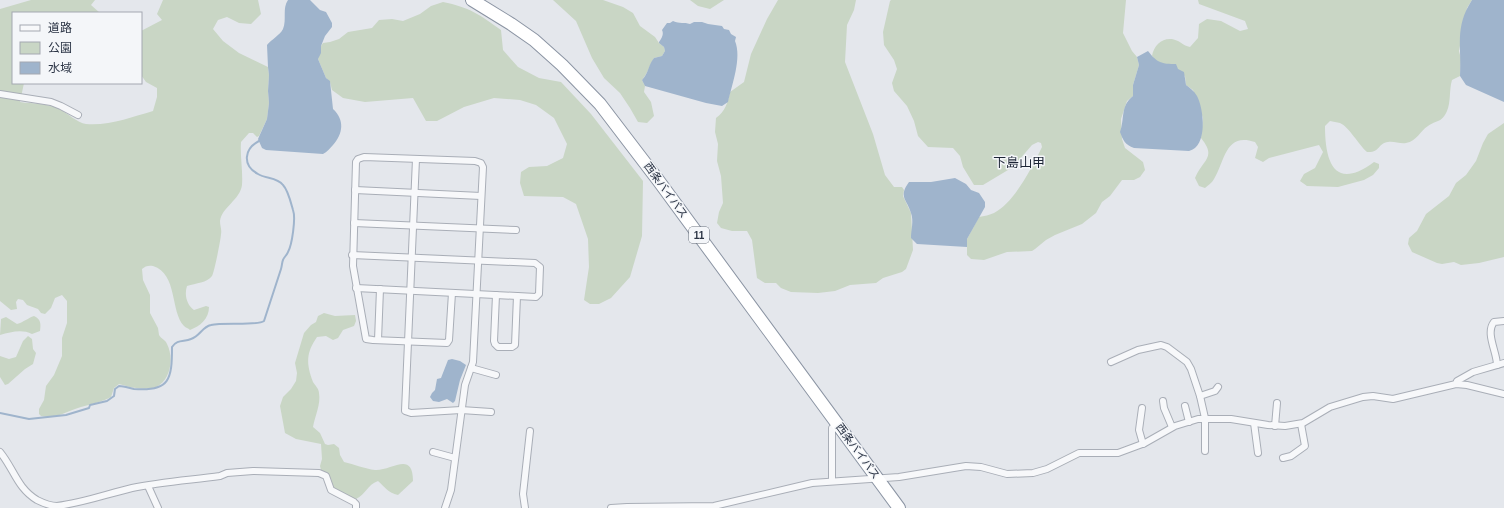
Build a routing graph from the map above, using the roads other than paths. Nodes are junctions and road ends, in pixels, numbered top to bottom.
1 (472, 0) edge
2 (0, 94) edge
3 (78, 115) dead end
4 (416, 159) junction
5 (355, 190) junction
6 (415, 193) junction
7 (481, 196) junction
8 (354, 223) junction
9 (413, 225) junction
10 (480, 229) junction
11 (516, 230) dead end
12 (352, 255) junction
13 (412, 257) junction
14 (478, 260) junction
15 (356, 288) junction
16 (380, 289) junction
17 (410, 290) junction
18 (452, 292) junction
19 (476, 294) junction
20 (496, 295) junction
21 (517, 296) junction
22 (1504, 321) edge
23 (378, 340) junction
24 (408, 342) junction
25 (1111, 362) dead end
26 (1501, 364) edge
27 (471, 368) junction
28 (496, 374) dead end
29 (1456, 384) junction
30 (1218, 387) dead end
31 (1504, 394) edge
32 (1200, 396) junction
33 (1163, 401) dead end
34 (1277, 404) dead end
35 (1185, 406) dead end
36 (1142, 408) dead end
37 (461, 410) junction
38 (491, 412) dead end
39 (1205, 418) junction
40 (1189, 422) junction
41 (1254, 423) junction
42 (838, 424) junction
43 (1301, 424) junction
44 (1275, 426) junction
45 (1172, 427) junction
46 (530, 431) dead end
47 (1143, 444) junction
48 (1204, 451) dead end
49 (0, 452) edge
50 (433, 452) dead end
51 (1258, 453) dead end
52 (455, 458) junction
53 (1283, 458) dead end
54 (878, 478) junction
55 (832, 481) junction
56 (148, 486) junction
57 (81, 505) edge
58 (896, 505) edge
59 (158, 508) edge
60 (356, 508) edge
61 (445, 508) edge
62 (525, 508) edge
63 (611, 508) edge

1 - 42 highway, 西条バイパス / 11
2 - 3 street
4 - 5 street
4 - 6 street
4 - 7 street
5 - 6 street
5 - 8 street
6 - 7 street
6 - 9 street
7 - 10 street
8 - 9 street
8 - 12 street
9 - 10 street
9 - 13 street
10 - 11 street
10 - 14 street
12 - 13 street
12 - 15 street
13 - 14 street
13 - 17 street
14 - 19 street
14 - 21 street
15 - 16 street
15 - 23 street
16 - 17 street
16 - 23 street
17 - 18 street
17 - 24 street
18 - 19 street
18 - 24 street
19 - 20 street
19 - 27 street
20 - 21 street
20 - 21 street
22 - 26 street
23 - 24 street
24 - 37 street
25 - 32 street
26 - 29 street
27 - 28 street
27 - 37 street
29 - 31 street
29 - 43 street
30 - 32 street
32 - 39 street
33 - 45 street
34 - 44 street
35 - 40 street
36 - 47 street
37 - 38 street
37 - 52 street
39 - 40 street
39 - 41 street
39 - 48 street
40 - 45 street
41 - 44 street
41 - 51 street
42 - 54 highway, 西条バイパス / 11
42 - 55 street
43 - 44 street
43 - 53 street
45 - 47 street
46 - 62 street
47 - 54 street
49 - 57 street
50 - 52 street
52 - 61 street
54 - 55 street
54 - 58 highway, 西条バイパス / 11
55 - 63 street
56 - 57 street
56 - 59 street
56 - 60 street

